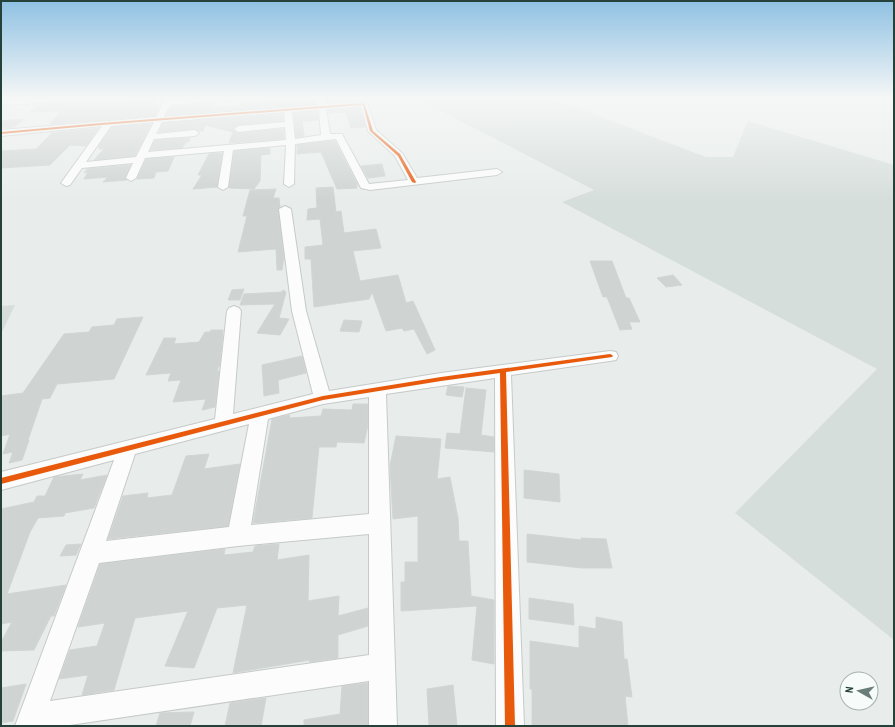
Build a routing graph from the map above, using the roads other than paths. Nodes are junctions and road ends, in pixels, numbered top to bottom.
1 (21, 132) edge
2 (103, 132) edge
3 (154, 132) edge
4 (290, 132) edge
5 (325, 132) edge
6 (373, 132) edge
7 (196, 133) dead end
8 (1, 134) edge
9 (152, 136) junction
10 (326, 137) junction
11 (291, 142) junction
12 (229, 148) junction
13 (141, 157) junction
14 (79, 165) junction
15 (497, 172) dead end
16 (132, 178) dead end
17 (414, 182) junction
18 (66, 183) dead end
19 (289, 184) dead end
20 (223, 187) dead end
21 (285, 209) dead end
22 (234, 311) dead end
23 (610, 356) dead end
24 (503, 370) junction
25 (377, 389) junction
26 (323, 398) junction
27 (260, 414) junction
28 (223, 424) junction
29 (127, 449) junction
30 (1, 481) edge
31 (379, 523) junction
32 (238, 536) junction
33 (91, 553) junction
34 (382, 666) junction
35 (29, 722) edge
36 (383, 726) edge
37 (510, 726) edge

1 - 8 street
2 - 14 street
3 - 9 street
4 - 11 street
5 - 10 street
6 - 17 street
7 - 9 street
9 - 13 street
10 - 11 street
10 - 17 street
11 - 12 street
11 - 19 street
12 - 13 street
12 - 20 street
13 - 14 street
13 - 16 street
14 - 18 street
15 - 17 street
21 - 26 street
22 - 28 street
23 - 24 street
24 - 25 street
24 - 37 street
25 - 26 street
25 - 31 street
26 - 27 street
27 - 28 street
27 - 32 street
28 - 29 street
29 - 30 street
29 - 33 street
31 - 32 street
31 - 34 street
32 - 33 street
33 - 35 street
34 - 35 street
34 - 36 street

